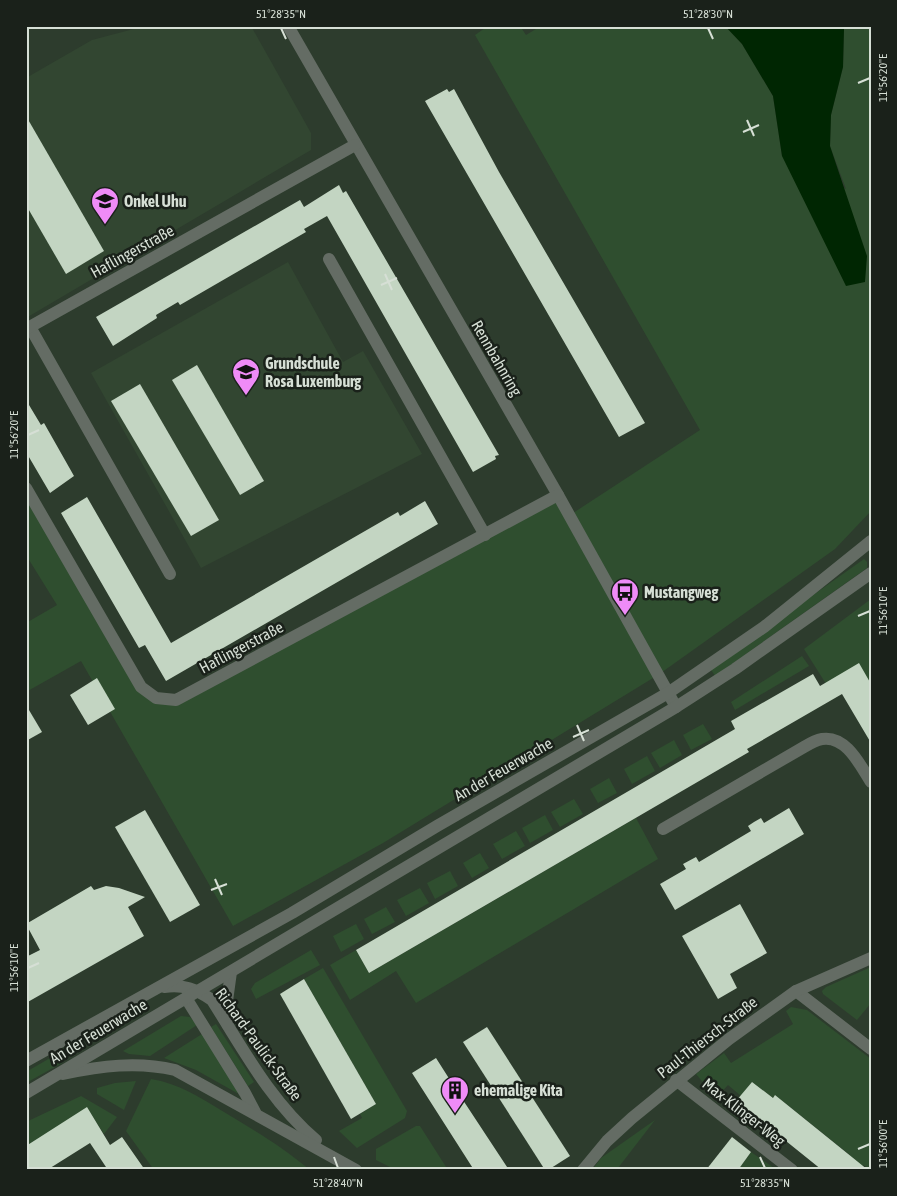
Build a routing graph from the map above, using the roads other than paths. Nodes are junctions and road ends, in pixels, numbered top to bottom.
1 (288, 26) edge
2 (355, 145) junction
3 (329, 259) dead end
4 (28, 328) edge
5 (26, 488) edge
6 (558, 495) junction
7 (485, 535) junction
8 (871, 541) edge
9 (871, 573) edge
10 (170, 574) dead end
11 (668, 693) junction
12 (676, 707) junction
13 (871, 782) edge
14 (662, 829) dead end
15 (871, 958) edge
16 (187, 971) junction
17 (231, 972) junction
18 (159, 988) junction
19 (199, 990) junction
20 (796, 991) junction
21 (186, 992) junction
22 (228, 1025) junction
23 (871, 1049) edge
24 (26, 1061) edge
25 (56, 1076) junction
26 (676, 1080) junction
27 (26, 1093) edge
28 (255, 1112) junction
29 (337, 1158) junction
30 (356, 1170) edge
31 (583, 1170) edge
32 (792, 1170) edge

1 - 2 street, Rennbahnring
2 - 4 street, Haflingerstraße
2 - 6 street, Rennbahnring
3 - 7 street
4 - 10 street, Haflingerstraße
5 - 7 street, Haflingerstraße
6 - 7 street, Haflingerstraße
6 - 11 street, Rennbahnring
8 - 11 street, An der Feuerwache
9 - 12 street, An der Feuerwache
11 - 12 street, Rennbahnring
11 - 16 street, An der Feuerwache
12 - 17 street, An der Feuerwache
13 - 14 street
15 - 20 street, Paul-Thiersch-Straße
16 - 18 street, An der Feuerwache
16 - 21 street
17 - 19 street, An der Feuerwache
17 - 22 street
18 - 21 street, An der Feuerwache
18 - 24 street, An der Feuerwache
19 - 21 street, An der Feuerwache
19 - 22 street, Richard-Paulick-Straße
20 - 23 street
20 - 26 street, Paul-Thiersch-Straße
21 - 25 street, An der Feuerwache
21 - 28 street, Richard-Paulick-Straße
22 - 29 street, Richard-Paulick-Straße
25 - 27 street, An der Feuerwache
25 - 28 street, Richard-Paulick-Straße
26 - 31 street, Paul-Thiersch-Straße
26 - 32 street, Max-Klinger-Weg
28 - 29 street, Richard-Paulick-Straße
29 - 30 street, Richard-Paulick-Straße

